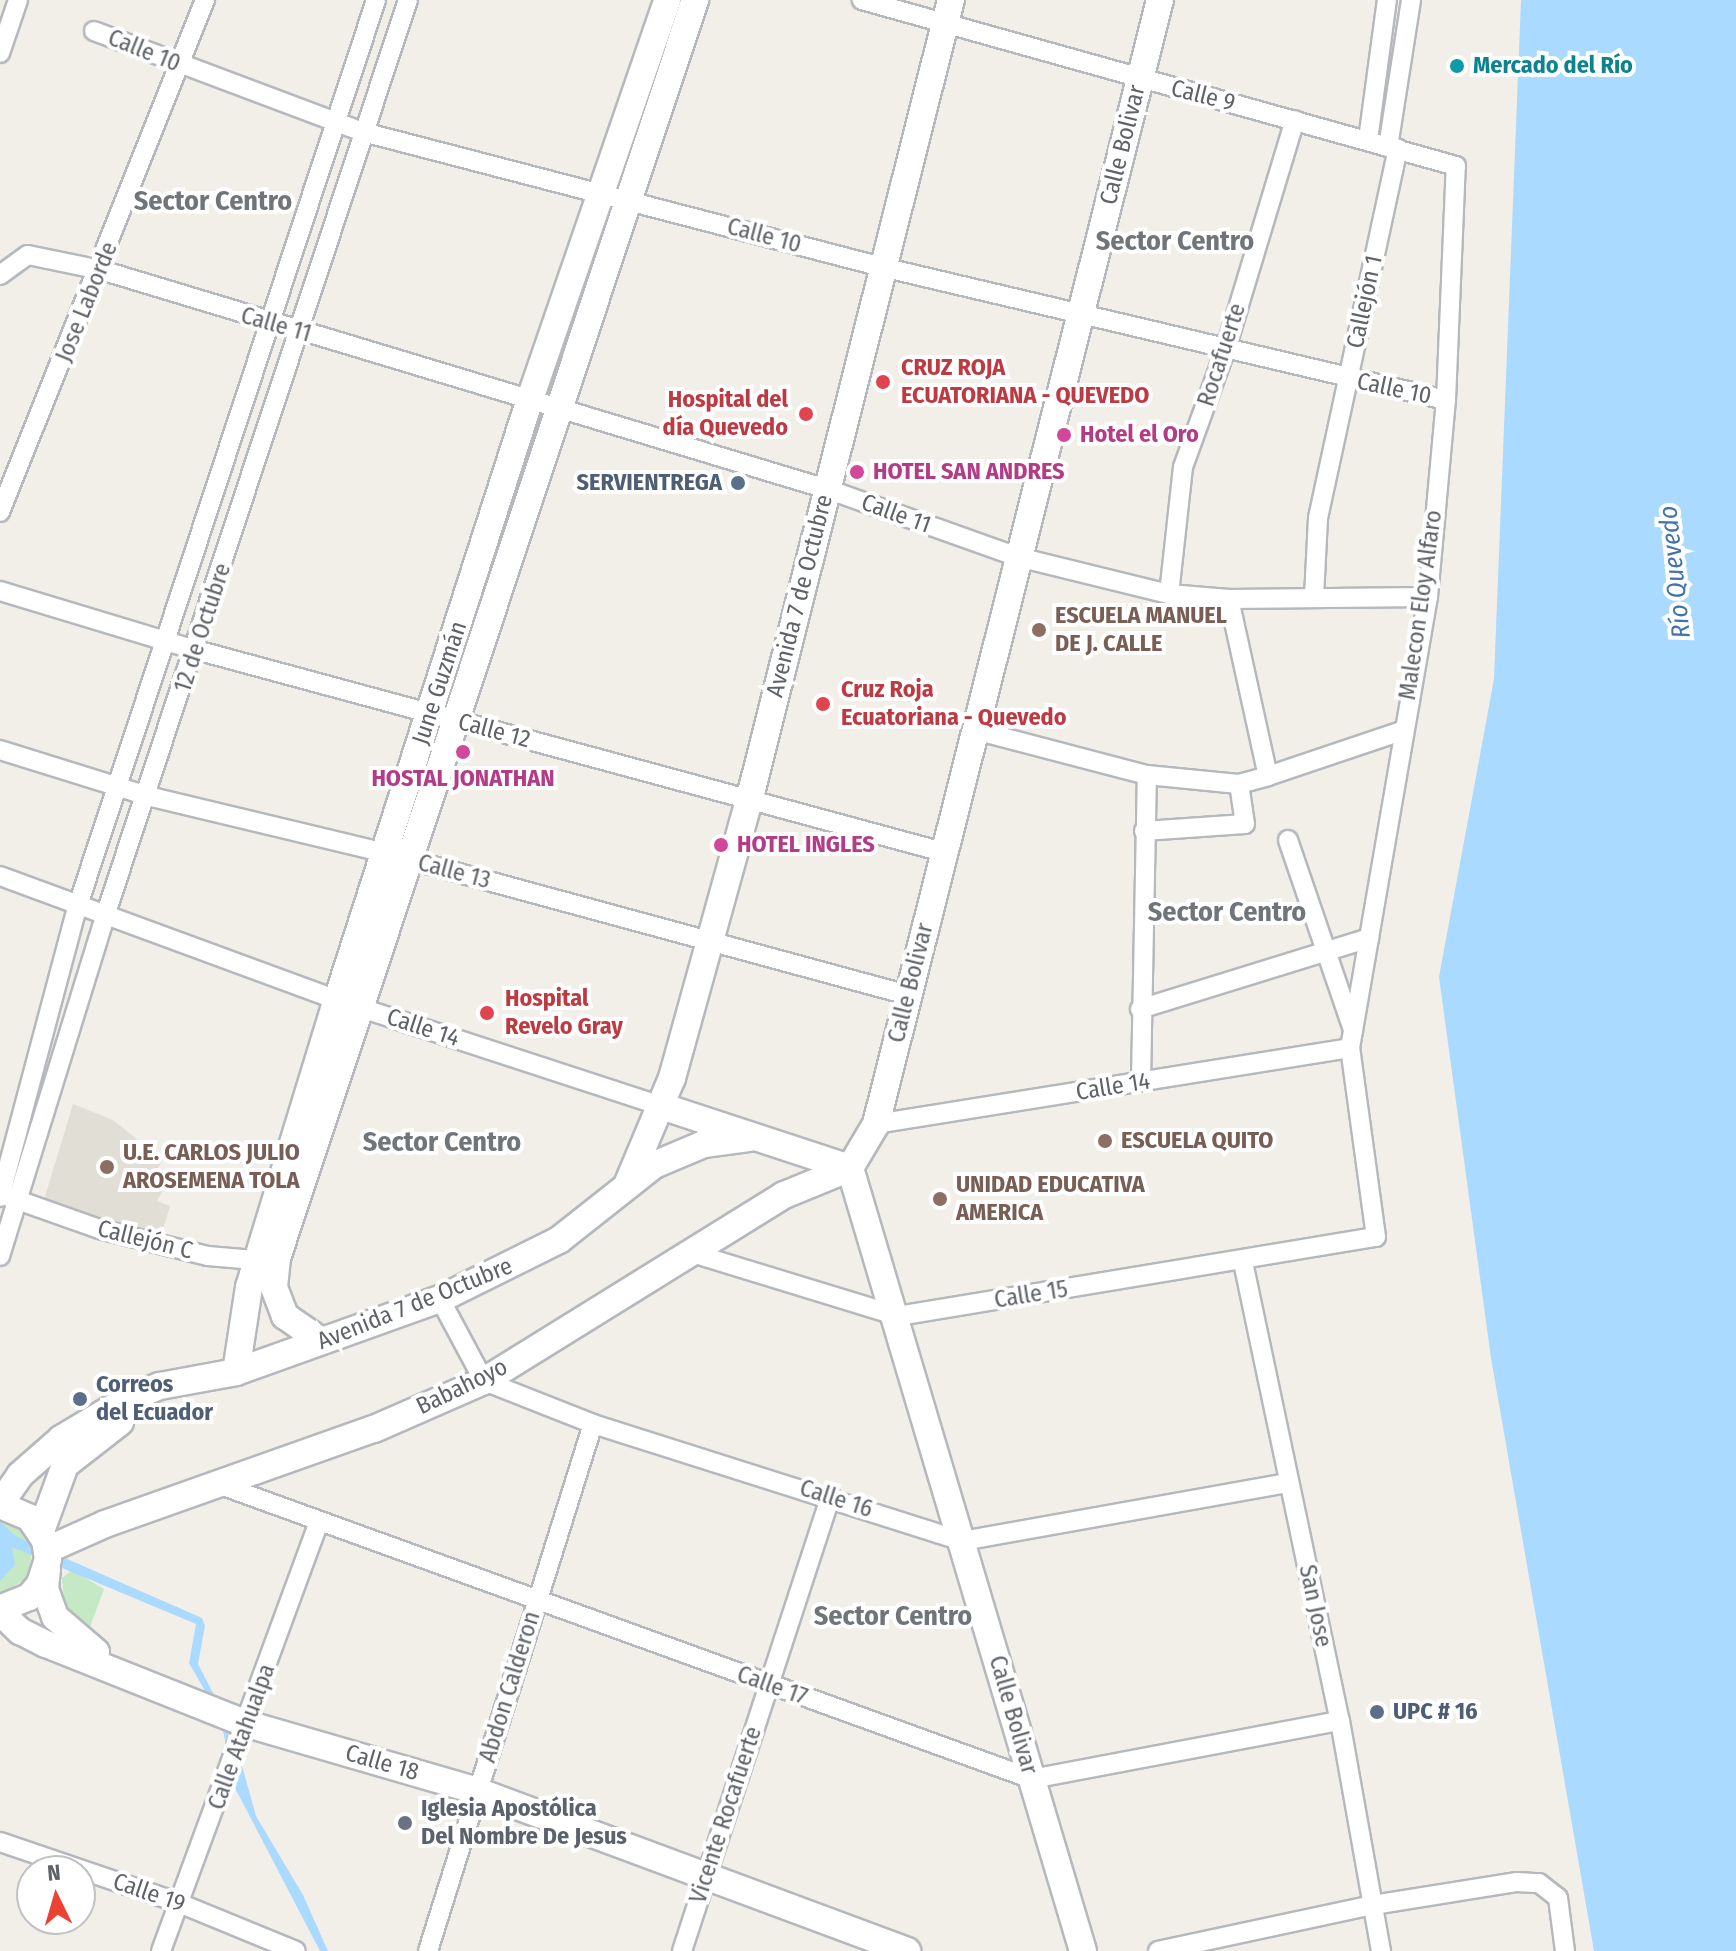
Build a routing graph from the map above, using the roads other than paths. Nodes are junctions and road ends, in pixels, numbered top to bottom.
1 (18, 0) edge
2 (205, 0) edge
3 (376, 0) edge
4 (408, 0) edge
5 (667, 0) edge
6 (695, 0) edge
7 (862, 0) edge
8 (1160, 0) edge
9 (1387, 0) edge
10 (1411, 0) edge
11 (948, 11) edge
12 (94, 31) dead end
13 (0, 53) edge
14 (182, 66) junction
15 (1140, 80) junction
16 (1295, 120) junction
17 (335, 122) junction
18 (363, 132) junction
19 (1368, 140) junction
20 (1393, 148) junction
21 (1451, 160) joint
22 (616, 196) junction
23 (882, 267) junction
24 (101, 270) junction
25 (0, 275) edge
26 (1080, 312) junction
27 (267, 324) junction
28 (297, 331) junction
29 (1226, 348) junction
30 (1348, 379) junction
31 (530, 399) junction
32 (1446, 400) junction
33 (556, 407) junction
34 (827, 489) junction
35 (0, 512) edge
36 (1018, 557) junction
37 (0, 591) edge
38 (1169, 594) junction
39 (1314, 597) junction
40 (1428, 597) junction
41 (1229, 599) junction
42 (165, 640) junction
43 (196, 650) junction
44 (441, 717) junction
45 (975, 730) junction
46 (1402, 731) junction
47 (0, 750) edge
48 (1147, 775) junction
49 (1268, 776) junction
50 (1239, 784) junction
51 (117, 786) junction
52 (148, 796) junction
53 (750, 797) junction
54 (1144, 831) junction
55 (1288, 840) dead end
56 (943, 852) junction
57 (396, 856) junction
58 (0, 876) edge
59 (77, 908) junction
60 (104, 919) junction
61 (1369, 938) junction
62 (710, 942) junction
63 (1323, 953) junction
64 (908, 995) junction
65 (348, 1004) junction
66 (1140, 1009) junction
67 (1352, 1039) junction
68 (1141, 1082) junction
69 (661, 1106) junction
70 (876, 1124) junction
71 (749, 1138) junction
72 (850, 1168) junction
73 (627, 1185) junction
74 (4, 1196) edge
75 (692, 1253) junction
76 (0, 1256) edge
77 (266, 1261) junction
78 (1243, 1262) junction
79 (440, 1299) junction
80 (898, 1316) junction
81 (321, 1341) junction
82 (236, 1372) junction
83 (484, 1381) junction
84 (183, 1382) junction
85 (593, 1424) junction
86 (1289, 1483) junction
87 (218, 1484) junction
88 (831, 1496) junction
89 (0, 1505) edge
90 (319, 1522) junction
91 (962, 1541) junction
92 (45, 1550) junction
93 (537, 1601) junction
94 (0, 1611) edge
95 (128, 1675) junction
96 (768, 1684) junction
97 (1340, 1721) junction
98 (247, 1724) junction
99 (1032, 1779) junction
100 (477, 1791) junction
101 (0, 1842) edge
102 (706, 1880) junction
103 (179, 1903) junction
104 (1373, 1905) junction
105 (161, 1951) edge
106 (296, 1951) edge
107 (428, 1951) edge
108 (682, 1951) edge
109 (907, 1951) edge
110 (1083, 1951) edge
111 (1158, 1951) edge
112 (1381, 1951) edge
113 (1565, 1951) edge

1 - 13 street
2 - 14 street, Jose Laborde
3 - 17 street, 12 de Octubre
4 - 18 street, 12 de Octubre
5 - 22 main road, June Guzmán
6 - 22 main road, June Guzmán
7 - 11 street, Calle 9
8 - 15 main road, Calle Bolivar
9 - 19 street
10 - 20 street
11 - 15 street, Calle 9
11 - 23 main road, Avenida 7 de Octubre
12 - 14 street, Calle 10
14 - 17 street, Calle 10
14 - 24 street, Jose Laborde
15 - 16 street, Calle 9
15 - 26 main road, Calle Bolivar
16 - 19 street, Calle 9
16 - 29 street, Rocafuerte
17 - 18 street, Calle 10
17 - 27 street, 12 de Octubre
18 - 22 street, Calle 10
18 - 28 street, 12 de Octubre
19 - 20 street, Calle 9
20 - 21 street, Calle 9
20 - 30 street, Callejón 1
21 - 32 street, Malecon Eloy Alfaro
22 - 23 street, Calle 10
22 - 31 main road, June Guzmán
22 - 33 main road, June Guzmán
23 - 26 street, Calle 10
23 - 34 main road, Avenida 7 de Octubre
24 - 25 street, Calle 11
24 - 27 street, Calle 11
24 - 35 street, Jose Laborde
26 - 29 street, Calle 10
26 - 36 main road, Calle Bolivar
27 - 28 street, Calle 11
27 - 42 street, 12 de Octubre
28 - 31 street, Calle 11
28 - 43 street, 12 de Octubre
29 - 30 street, Calle 10
29 - 38 street, Rocafuerte
30 - 32 street, Calle 10
30 - 39 street, Callejón 1
31 - 33 street, Calle 11
31 - 44 main road, June Guzmán
32 - 40 street, Malecon Eloy Alfaro
33 - 34 street, Calle 11
33 - 44 main road, June Guzmán
34 - 36 street, Calle 11
34 - 53 main road, Avenida 7 de Octubre
36 - 38 street, Calle 11
36 - 45 main road, Calle Bolivar
37 - 42 street, Calle 12
38 - 41 street, Calle 11
39 - 40 street, Calle 11
39 - 41 street, Calle 11
40 - 46 street, Malecon Eloy Alfaro
41 - 49 street
42 - 43 street, Calle 12
42 - 51 street, 12 de Octubre
43 - 44 street, Calle 12
43 - 52 street, 12 de Octubre
44 - 53 street, Calle 12
44 - 57 main road, June Guzmán
45 - 48 street
45 - 56 main road, Calle Bolivar
46 - 49 street
46 - 61 street, Malecon Eloy Alfaro
47 - 51 street, Calle 13
48 - 50 street
48 - 54 street
49 - 50 street
50 - 54 street
51 - 52 street, Calle 13
51 - 59 street, 12 de Octubre
52 - 57 street, Calle 13
52 - 60 street, 12 de Octubre
53 - 56 street, Calle 12
53 - 62 main road, Avenida 7 de Octubre
54 - 66 street
55 - 63 street
56 - 64 main road, Calle Bolivar
57 - 62 street, Calle 13
57 - 65 main road, June Guzmán
58 - 59 street, Calle 14
59 - 60 street, Calle 14
59 - 74 street, 12 de Octubre
60 - 65 street, Calle 14
60 - 74 street, 12 de Octubre
61 - 63 street
61 - 67 street, Malecon Eloy Alfaro
62 - 64 street, Calle 13
62 - 69 main road, Avenida 7 de Octubre
63 - 66 street
63 - 67 street
64 - 70 main road, Calle Bolivar
65 - 69 street, Calle 14
65 - 77 main road, June Guzmán
66 - 68 street
67 - 68 street, Calle 14
67 - 78 street, Calle 15
68 - 70 street, Calle 14
69 - 71 main road, Calle 14
69 - 73 main road, Avenida 7 de Octubre
70 - 72 main road, Calle Bolivar
71 - 72 main road, Calle 14
71 - 73 main road, Avenida 7 de Octubre
72 - 75 main road, Babahoyo
72 - 80 main road, Calle Bolivar
73 - 79 main road, Avenida 7 de Octubre
74 - 76 street, 12 de Octubre
74 - 77 street, Callejón C
75 - 80 street, Calle 15
75 - 83 main road, Babahoyo
77 - 81 main road, June Guzmán
77 - 82 main road, June Guzmán
78 - 80 street, Calle 15
78 - 86 street, San Jose
79 - 81 main road, Avenida 7 de Octubre
79 - 83 street
80 - 91 main road, Calle Bolivar
81 - 82 main road, Avenida 7 de Octubre
82 - 84 main road, Avenida 7 de Octubre
83 - 85 street, Calle 16
83 - 87 main road, Babahoyo
84 - 89 main road, Avenida 7 de Octubre
84 - 92 main road, Avenida 7 de Octubre
85 - 88 street, Calle 16
85 - 93 street, Abdon Calderon
86 - 91 street, Calle 16
86 - 97 street, San Jose
87 - 90 street, Calle 17
87 - 92 main road, Babahoyo
88 - 91 street, Calle 16
88 - 96 street, Vicente Rocafuerte
89 - 92 main road
90 - 93 street, Calle 17
90 - 98 street, Calle Atahualpa
91 - 99 main road, Calle Bolivar
92 - 94 main road
92 - 95 main road, Calle 18
93 - 96 street, Calle 17
93 - 100 street, Abdon Calderon
94 - 95 main road, Calle 18
95 - 98 main road, Calle 18
96 - 99 street, Calle 17
96 - 102 street, Vicente Rocafuerte
97 - 99 street
97 - 104 street, San Jose
98 - 100 main road, Calle 18
98 - 103 street, Calle Atahualpa
99 - 110 main road, Calle Bolivar
100 - 102 main road, Calle 18
100 - 107 street, Abdon Calderon
101 - 103 street, Calle 19
102 - 108 street, Vicente Rocafuerte
102 - 109 main road, Calle 18
103 - 105 street, Calle Atahualpa
103 - 106 street, Calle 19
104 - 111 street
104 - 112 street, San Jose
104 - 113 street

